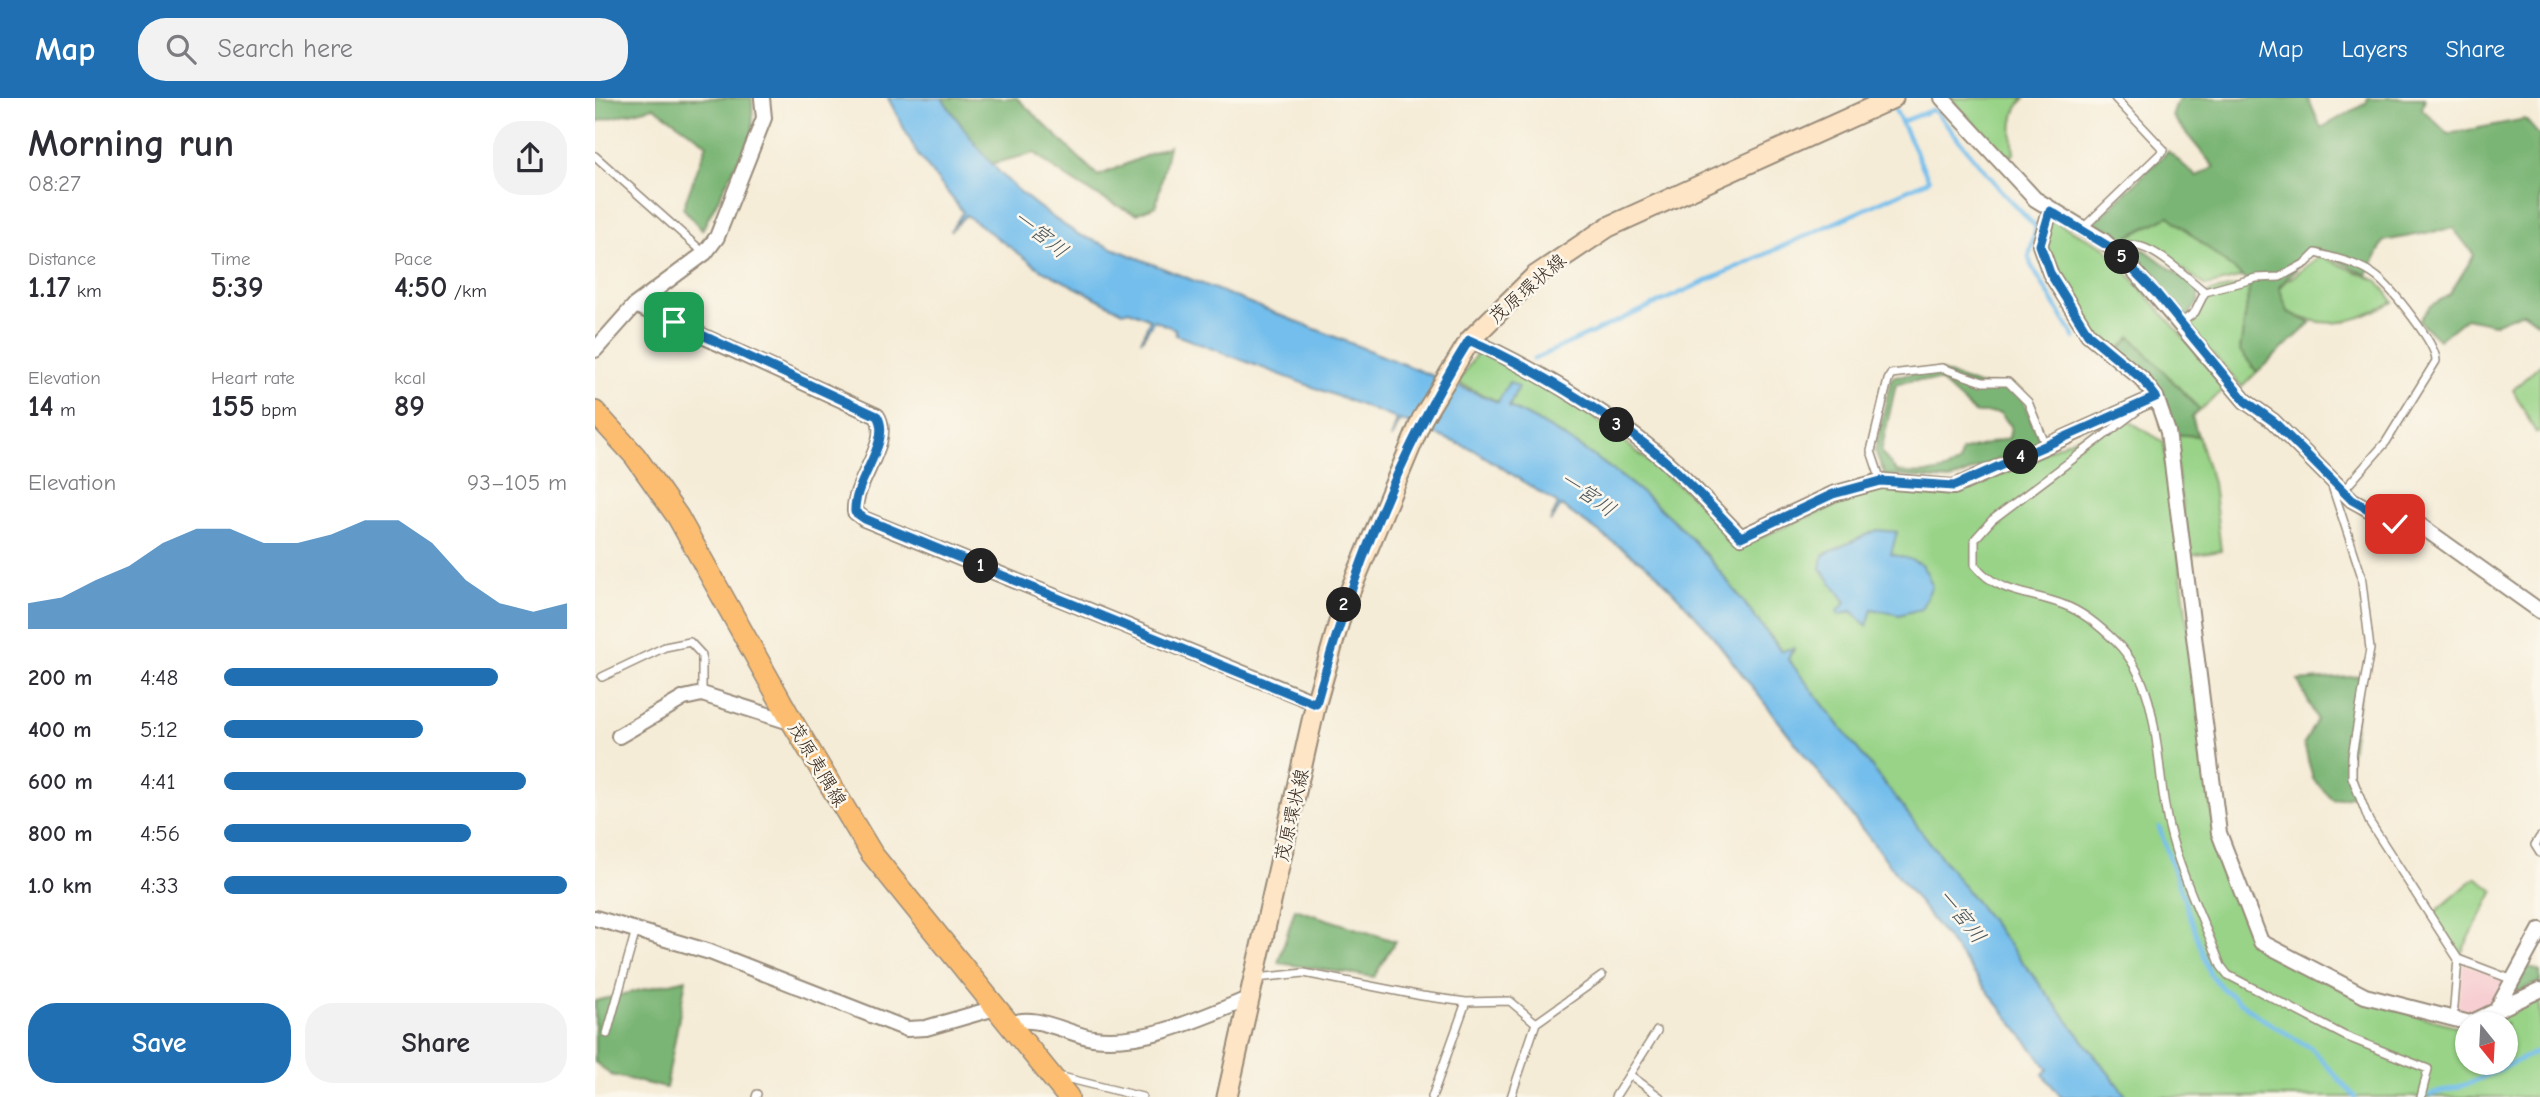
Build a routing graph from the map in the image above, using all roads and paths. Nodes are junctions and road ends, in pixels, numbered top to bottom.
1 (762, 98) edge
2 (1942, 98) edge
3 (2115, 98) edge
4 (1883, 101) edge
5 (595, 156) edge
6 (2050, 211) junction
7 (2082, 229) junction
8 (2113, 249) junction
9 (705, 253) junction
10 (2205, 292) junction
11 (635, 305) junction
12 (2180, 324) junction
13 (1469, 340) junction
14 (595, 350) edge
15 (2156, 397) junction
16 (595, 412) edge
17 (2046, 446) junction
18 (2328, 476) junction
19 (1881, 481) junction
20 (2343, 491) junction
21 (2540, 611) edge
22 (602, 677) dead end
23 (702, 694) junction
24 (1316, 704) junction
25 (793, 723) junction
26 (619, 736) dead end
27 (2540, 836) edge
28 (2540, 853) edge
29 (595, 918) edge
30 (636, 930) junction
31 (2540, 930) edge
32 (2458, 959) junction
33 (1602, 976) dead end
34 (1255, 978) junction
35 (2512, 980) junction
36 (2540, 990) edge
37 (1250, 998) junction
38 (1466, 1002) junction
39 (2497, 1007) junction
40 (995, 1008) junction
41 (2453, 1019) junction
42 (1537, 1023) junction
43 (1010, 1025) junction
44 (1657, 1031) dead end
45 (607, 1034) dead end
46 (1048, 1073) junction
47 (1630, 1075) junction
48 (1067, 1097) edge
49 (1142, 1097) edge
50 (1227, 1097) edge
51 (1432, 1097) edge
52 (1511, 1097) edge
53 (1615, 1097) edge
54 (1660, 1097) edge
55 (2421, 1097) edge

1 - 9 street
2 - 6 street
3 - 7 lane
4 - 13 main road, 茂原環状線
5 - 9 lane
6 - 7 street
6 - 15 street
7 - 8 street
8 - 10 lane
8 - 12 street
9 - 11 street
10 - 12 lane
10 - 20 lane
11 - 14 street
11 - 24 street
12 - 18 street
13 - 19 street
13 - 24 main road, 茂原環状線
15 - 17 street
15 - 41 street
15 - 55 lane
16 - 25 main road, 茂原夷隅線
17 - 19 street
17 - 19 lane
18 - 20 street
18 - 32 lane
20 - 21 street
22 - 23 lane
23 - 25 street
23 - 26 street
24 - 34 main road, 茂原環状線
25 - 40 main road, 茂原夷隅線
27 - 28 lane
29 - 30 street
30 - 40 street
30 - 45 lane
31 - 35 street
32 - 35 lane
32 - 41 lane
33 - 42 lane
34 - 37 main road, 茂原環状線
34 - 38 lane
35 - 39 street
36 - 39 street
37 - 43 street
37 - 50 main road, 茂原環状線
38 - 42 lane
38 - 51 lane
39 - 41 street
40 - 43 main road, 茂原夷隅線
42 - 52 lane
43 - 46 main road, 茂原夷隅線
44 - 47 lane
46 - 48 main road, 茂原夷隅線
46 - 49 lane
47 - 53 lane
47 - 54 lane

